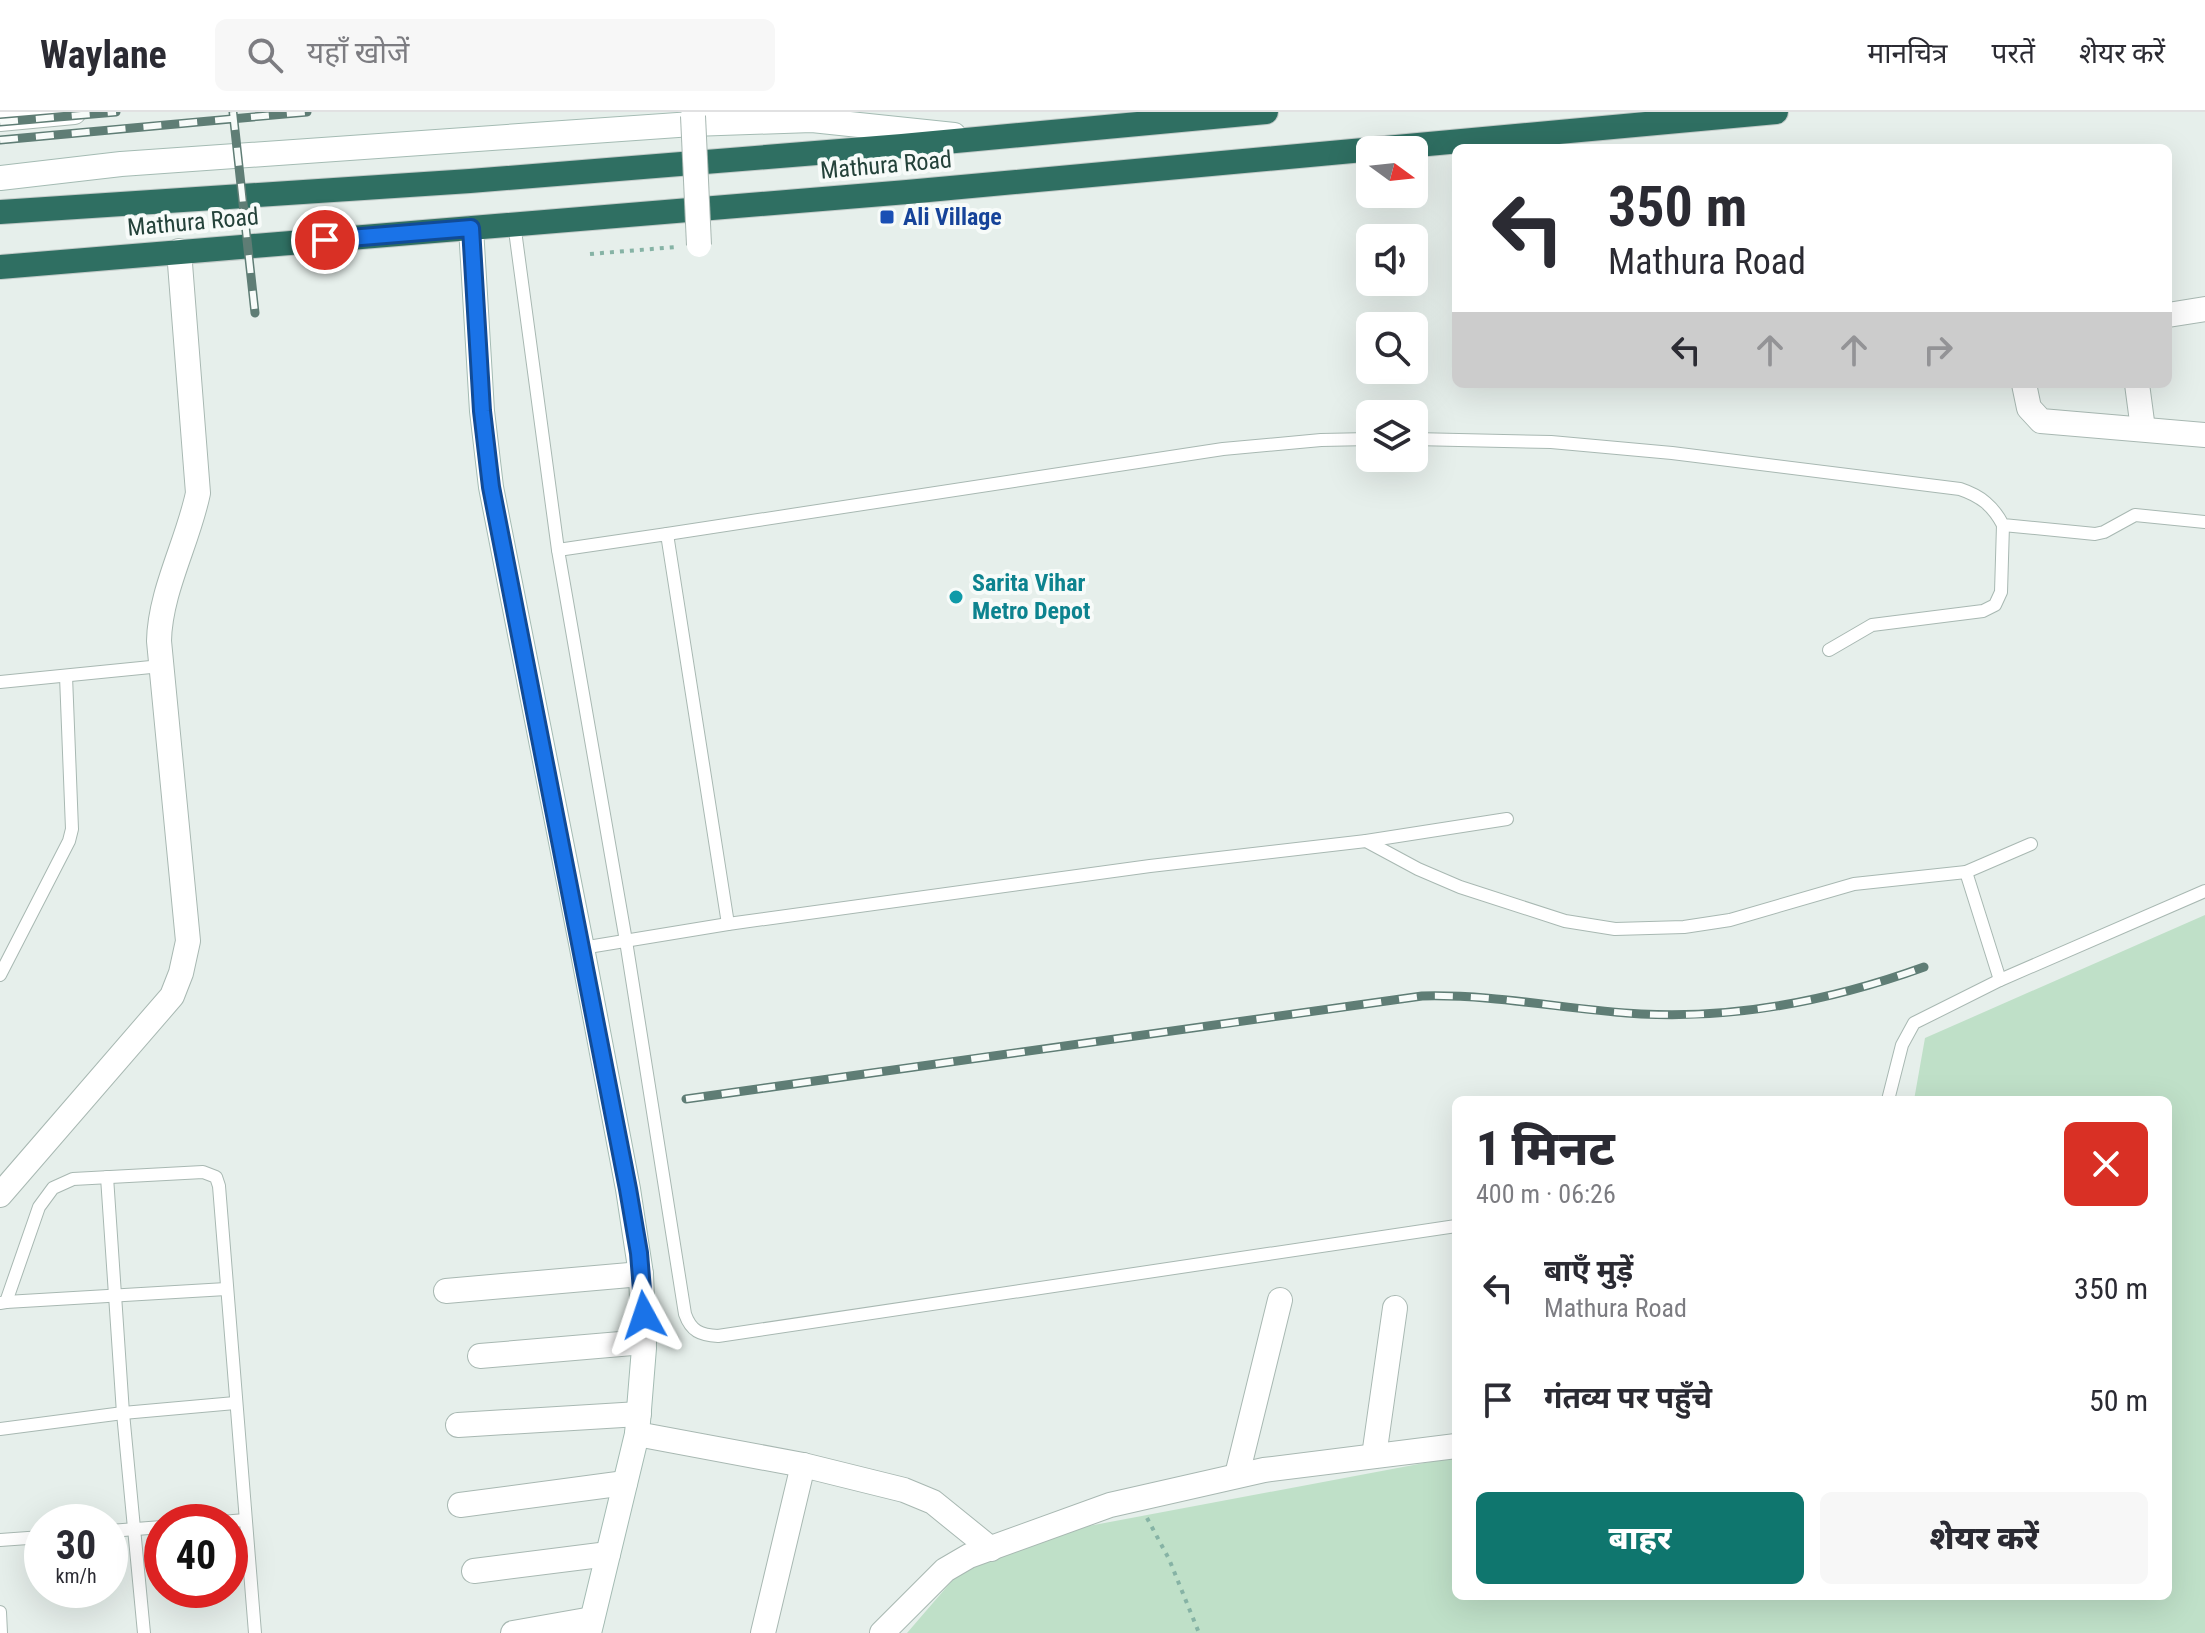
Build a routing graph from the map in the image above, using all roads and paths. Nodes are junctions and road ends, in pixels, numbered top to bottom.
1 (74, 112) edge
2 (1266, 112) edge
3 (1776, 112) edge
4 (693, 116) dead end
5 (0, 119) edge
6 (925, 129) edge
7 (0, 178) edge
8 (0, 212) edge
9 (514, 223) junction
10 (471, 228) junction
11 (699, 245) joint
12 (179, 251) junction
13 (590, 254) dead end
14 (0, 267) edge
15 (2205, 309) edge
16 (2172, 314) edge
17 (2025, 388) edge
18 (2138, 388) edge
19 (2143, 429) junction
20 (2205, 435) edge
21 (1356, 439) edge
22 (1428, 439) edge
23 (2205, 522) edge
24 (2003, 525) junction
25 (667, 534) junction
26 (558, 550) junction
27 (1829, 650) dead end
28 (161, 666) junction
29 (66, 676) junction
30 (0, 682) edge
31 (1507, 819) dead end
32 (1366, 841) junction
33 (2031, 844) dead end
34 (1966, 872) junction
35 (2205, 891) edge
36 (728, 924) junction
37 (626, 941) junction
38 (582, 948) junction
39 (0, 975) edge
40 (2000, 980) junction
41 (1889, 1096) edge
42 (107, 1177) junction
43 (0, 1195) edge
44 (1452, 1227) edge
45 (641, 1274) junction
46 (226, 1289) junction
47 (446, 1291) dead end
48 (115, 1296) junction
49 (1280, 1300) dead end
50 (3, 1303) edge
51 (1395, 1308) dead end
52 (644, 1342) junction
53 (480, 1356) dead end
54 (235, 1403) junction
55 (123, 1413) junction
56 (638, 1424) junction
57 (458, 1425) dead end
58 (0, 1429) edge
59 (1452, 1446) edge
60 (1374, 1456) junction
61 (803, 1465) junction
62 (1237, 1475) junction
63 (625, 1483) junction
64 (1136, 1499) junction
65 (244, 1504) edge
66 (460, 1505) dead end
67 (144, 1528) edge
68 (134, 1529) junction
69 (128, 1530) edge
70 (24, 1538) edge
71 (0, 1540) edge
72 (991, 1549) junction
73 (248, 1554) edge
74 (608, 1554) junction
75 (474, 1571) dead end
76 (0, 1612) edge
77 (590, 1626) edge
78 (1, 1633) edge
79 (144, 1633) edge
80 (255, 1633) edge
81 (513, 1633) edge
82 (763, 1633) edge
83 (882, 1633) edge
84 (1199, 1633) edge

1 - 5 street
2 - 6 highway, Mathura Road
3 - 9 highway, Mathura Road
4 - 11 street, bridge
6 - 7 street
6 - 8 highway, Mathura Road
9 - 10 highway, Mathura Road
9 - 26 lane
10 - 12 highway, Mathura Road
10 - 38 street
11 - 13 path
12 - 14 highway, Mathura Road
12 - 28 street
15 - 16 street
17 - 19 street
18 - 19 street
19 - 20 street
21 - 25 lane
22 - 24 lane
23 - 24 lane
24 - 27 lane
25 - 26 lane
25 - 36 lane
26 - 37 lane
28 - 29 lane
28 - 43 street
29 - 30 lane
29 - 39 lane
31 - 32 lane
32 - 34 lane
32 - 36 lane
33 - 34 lane
34 - 40 lane
35 - 40 lane
36 - 37 lane
37 - 38 lane
37 - 44 lane
38 - 45 street
40 - 41 lane
42 - 46 lane
42 - 48 lane
42 - 50 lane
45 - 47 street
45 - 52 street
46 - 48 lane
46 - 54 lane
48 - 50 lane
48 - 55 lane
49 - 62 street
51 - 60 street
52 - 53 street
52 - 56 street
54 - 55 lane
54 - 65 lane
55 - 58 lane
55 - 68 lane
56 - 57 street
56 - 61 street
56 - 63 street
59 - 60 street
60 - 62 street
61 - 72 street
61 - 82 street
62 - 64 street
63 - 66 street
63 - 74 street
64 - 72 street
64 - 84 path
67 - 68 lane
68 - 69 lane
68 - 79 lane
70 - 71 lane
72 - 83 street
73 - 80 lane
74 - 75 street
74 - 77 street
76 - 78 lane
77 - 81 street

